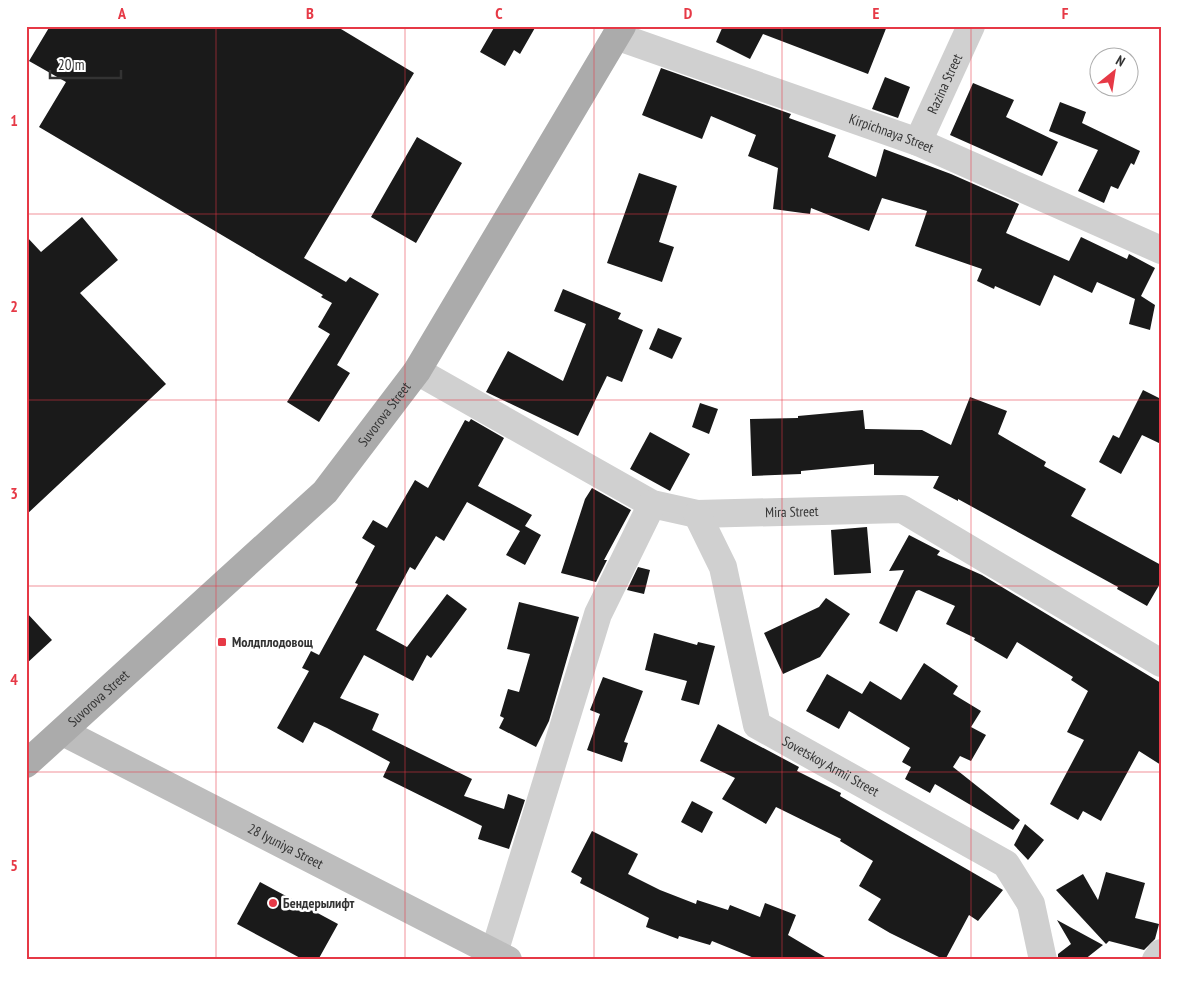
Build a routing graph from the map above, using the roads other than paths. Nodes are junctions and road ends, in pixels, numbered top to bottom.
1 (972, 26) edge
2 (619, 31) edge
3 (918, 142) junction
4 (1161, 250) edge
5 (417, 371) junction
6 (652, 504) junction
7 (697, 514) junction
8 (1161, 663) edge
9 (63, 732) junction
10 (26, 764) edge
11 (1161, 953) edge
12 (501, 956) edge
13 (1043, 960) edge
14 (1156, 960) edge

1 - 3 street, Razina Street
2 - 3 street, Kirpichnaya Street
2 - 5 main road, Suvorova Street
3 - 4 street, Kirpichnaya Street
5 - 6 street, Mira Street
5 - 9 main road, Suvorova Street
6 - 7 street, Mira Street
6 - 12 street
7 - 8 street, Mira Street
7 - 13 street, Sovetskoy Armii Street
9 - 10 main road, Suvorova Street
9 - 12 main road, 28 Iyuniya Street
11 - 14 street

